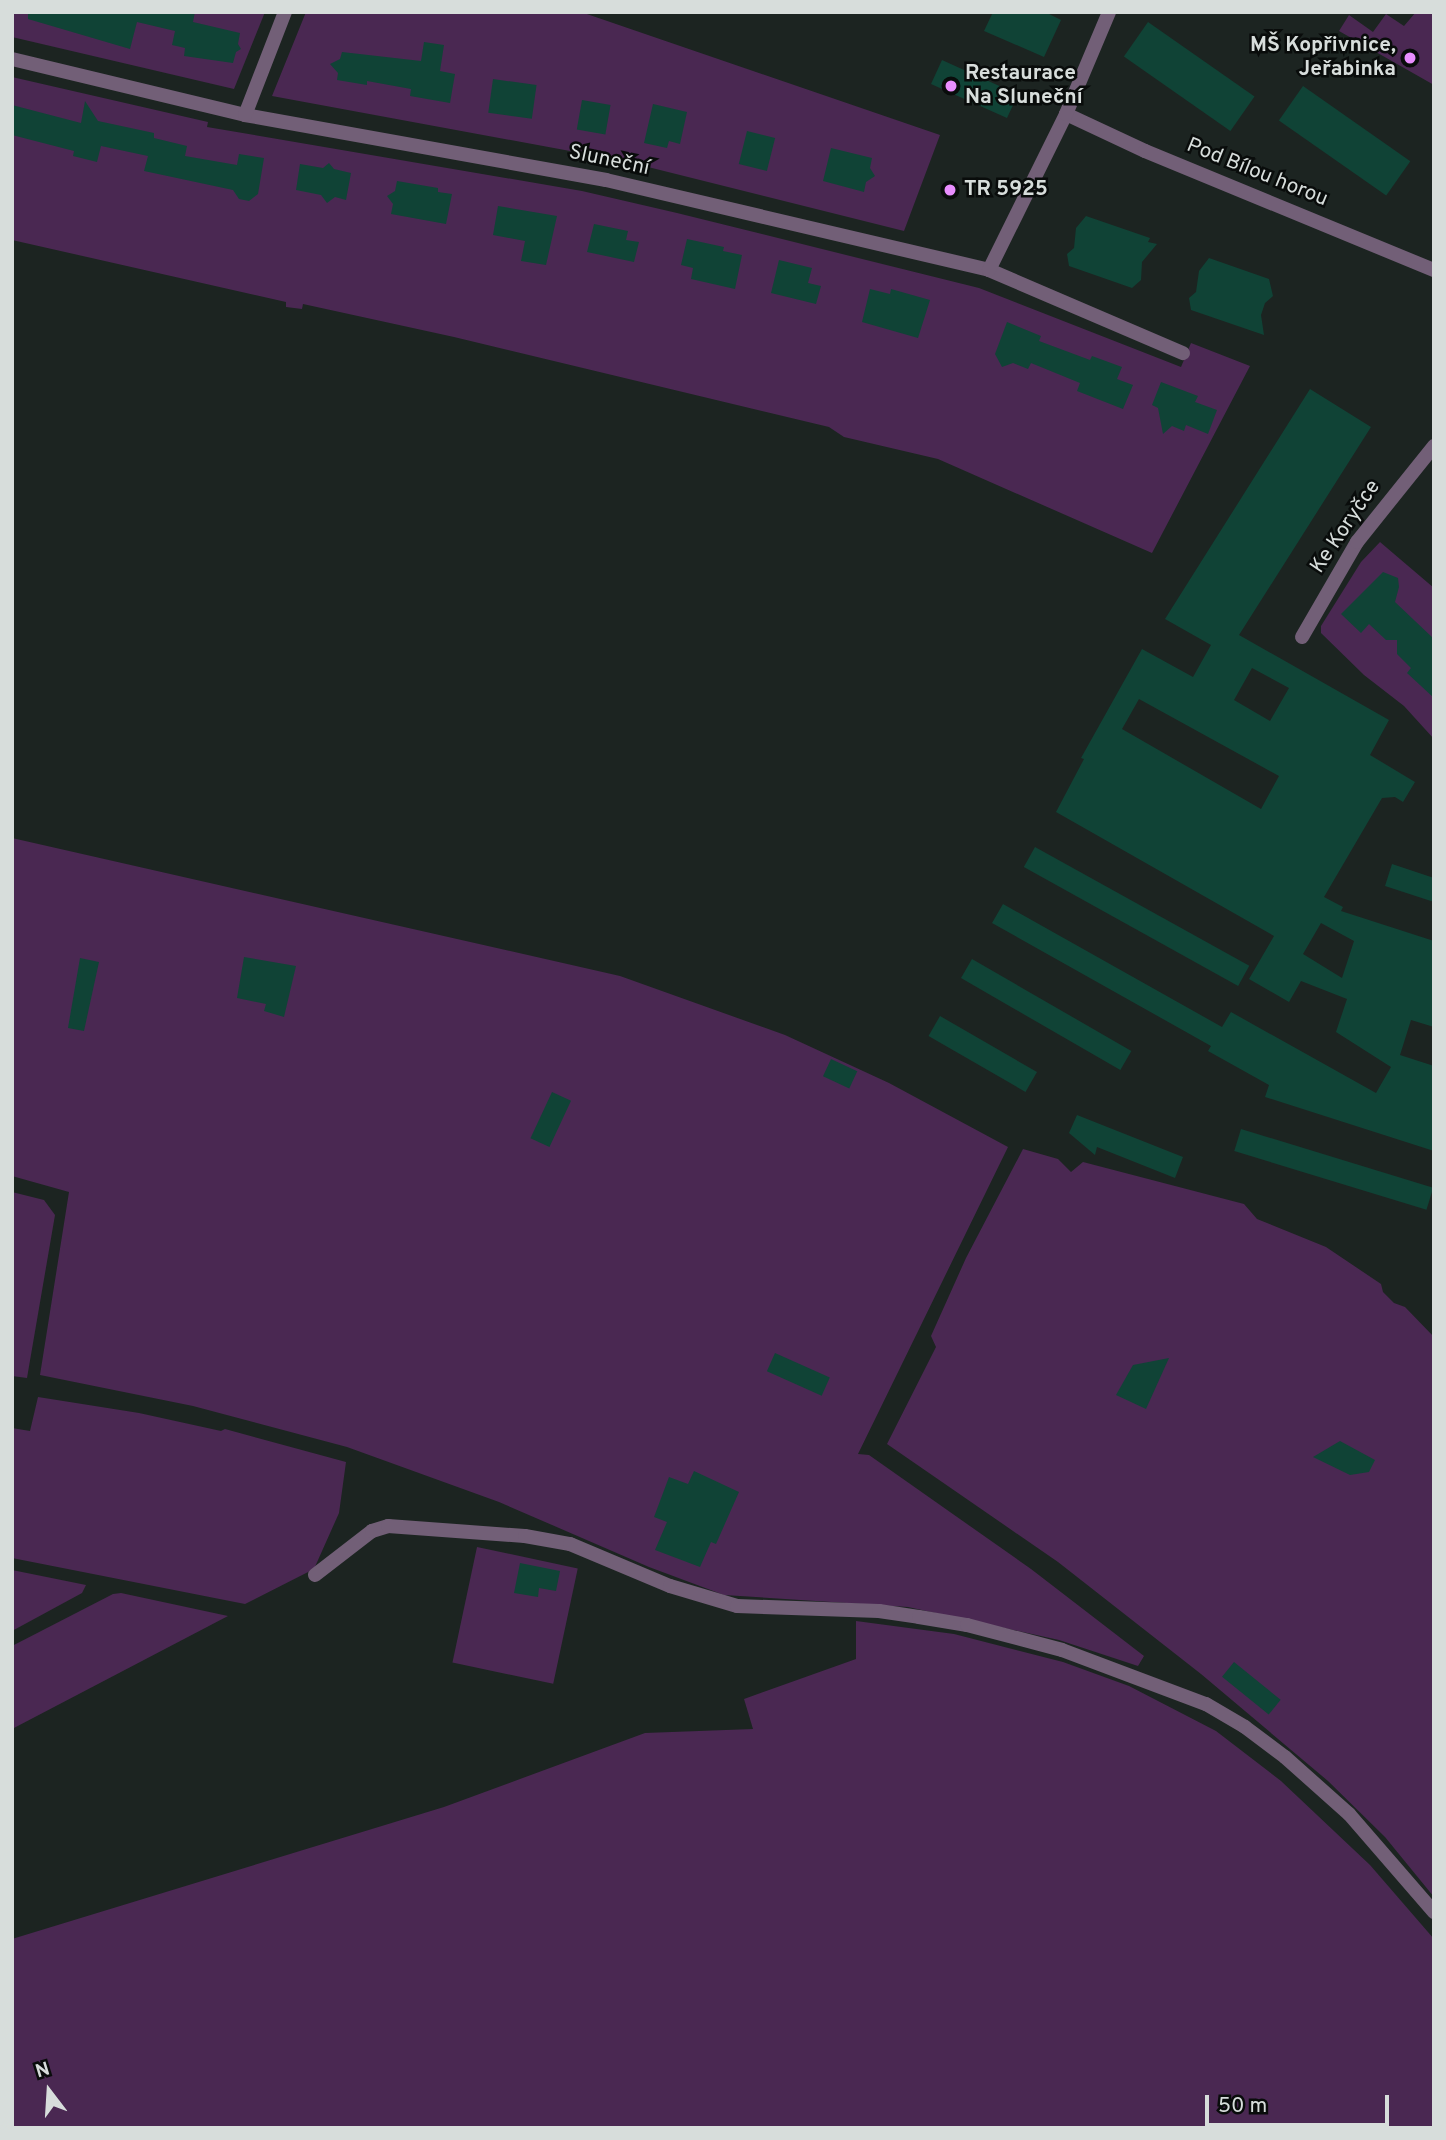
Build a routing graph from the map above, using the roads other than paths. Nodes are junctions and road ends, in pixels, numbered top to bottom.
1 (285, 12) edge
2 (1107, 13) edge
3 (12, 59) edge
4 (1066, 114) junction
5 (245, 115) junction
6 (989, 270) junction
7 (1434, 270) edge
8 (1182, 353) dead end
9 (1434, 446) edge
10 (1302, 637) dead end
11 (315, 1575) dead end
12 (1434, 1912) edge

1 - 5 street
2 - 4 street
3 - 5 street, Sluneční
4 - 6 street
4 - 7 street, Pod Bílou horou
5 - 6 street, Sluneční
6 - 8 street, Sluneční
9 - 10 street, Ke Koryčce
11 - 12 street

